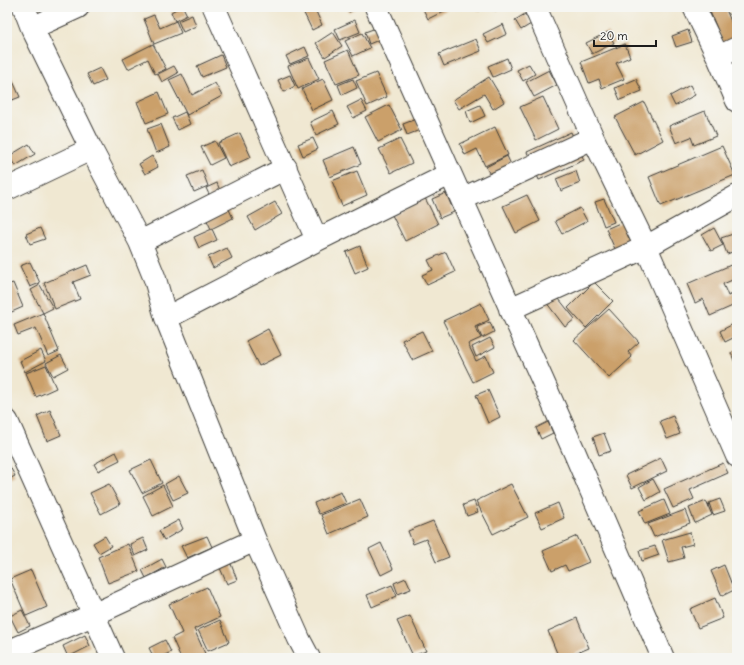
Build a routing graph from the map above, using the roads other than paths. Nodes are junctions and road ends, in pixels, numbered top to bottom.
1 (24, 7) edge
2 (78, 7) edge
3 (214, 7) edge
4 (376, 7) edge
5 (535, 7) edge
6 (694, 7) edge
7 (32, 28) junction
8 (728, 53) edge
9 (737, 101) edge
10 (593, 138) junction
11 (91, 149) junction
12 (286, 168) junction
13 (450, 174) junction
14 (7, 189) edge
15 (737, 196) edge
16 (462, 199) junction
17 (317, 240) junction
18 (140, 242) junction
19 (646, 246) junction
20 (510, 309) junction
21 (166, 318) junction
22 (7, 420) edge
23 (737, 456) edge
24 (255, 540) junction
25 (93, 614) junction
26 (7, 652) edge
27 (113, 658) edge
28 (309, 658) edge
29 (663, 658) edge

1 - 7 street
2 - 7 street
3 - 12 street
4 - 13 street
5 - 10 street
6 - 8 street
7 - 11 street
8 - 9 street
10 - 16 street
10 - 19 street
11 - 14 street
11 - 18 street
12 - 17 street
12 - 18 street
13 - 16 street
13 - 17 street
15 - 19 street
16 - 20 street
17 - 21 street
18 - 21 street
19 - 20 street
19 - 23 street
20 - 29 street
21 - 24 street
22 - 25 street
24 - 25 street
24 - 28 street
25 - 26 street
25 - 27 street

